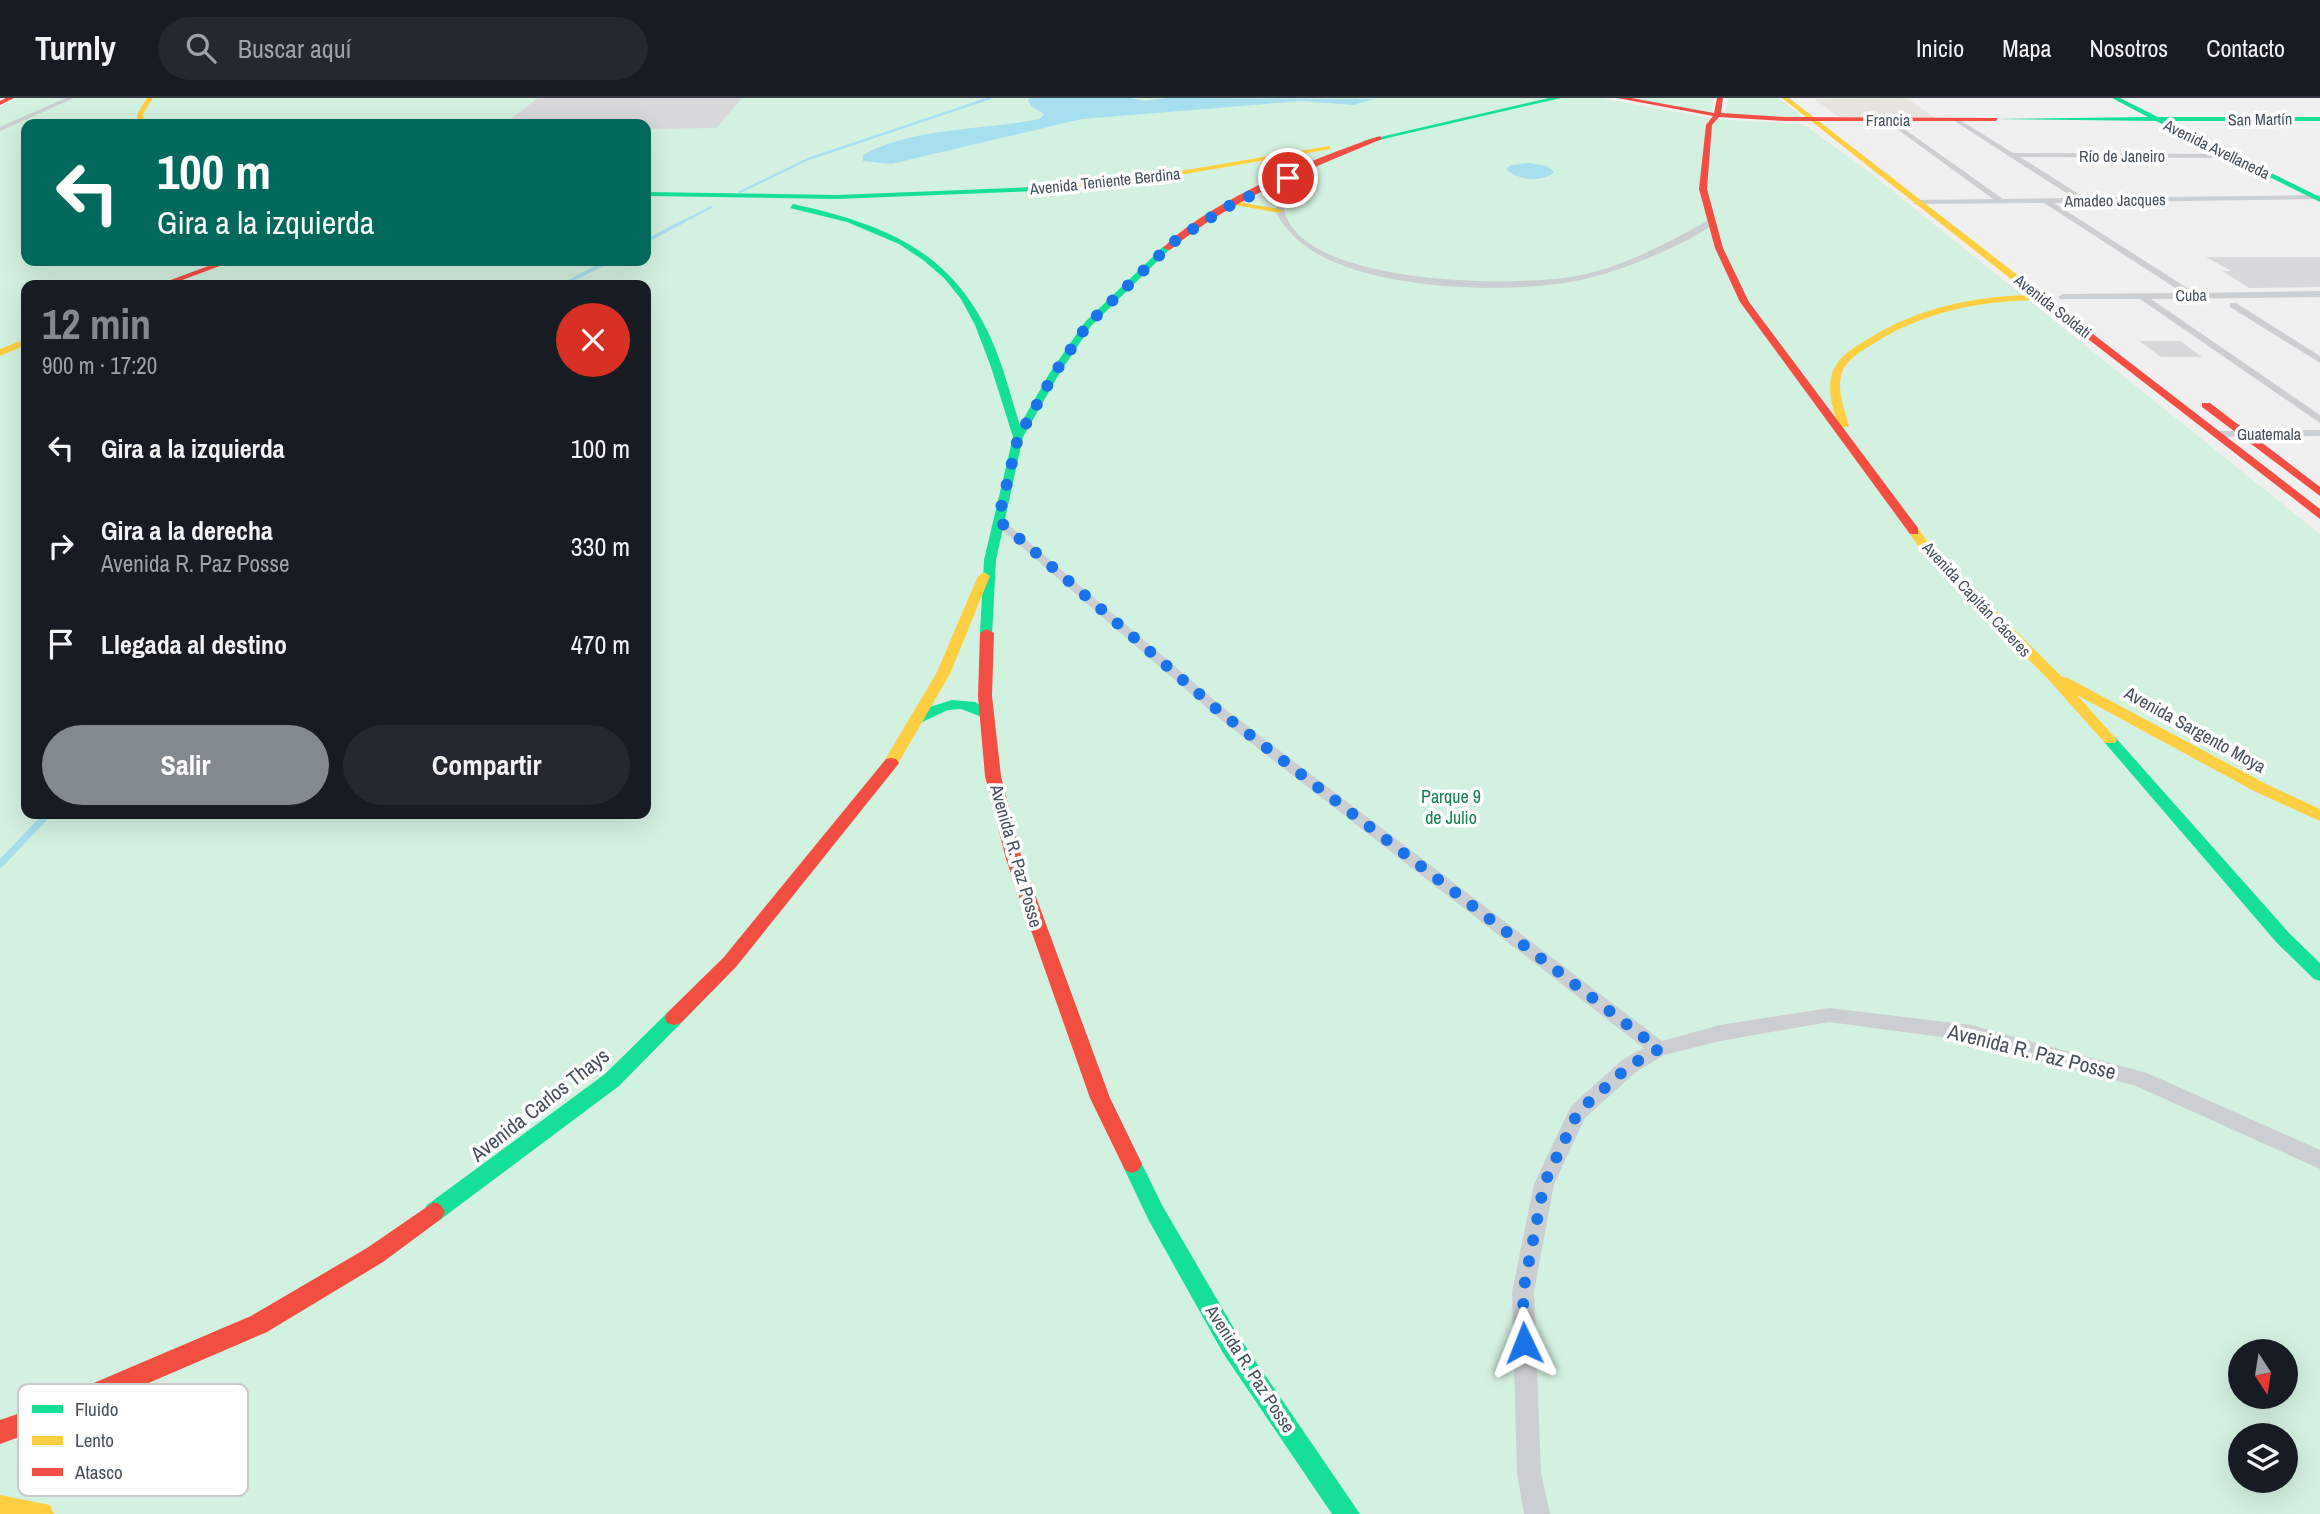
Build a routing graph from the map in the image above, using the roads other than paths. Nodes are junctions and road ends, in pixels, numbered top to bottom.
1 (11, 98) edge
2 (71, 98) edge
3 (150, 98) edge
4 (1558, 98) edge
5 (1620, 98) edge
6 (1720, 98) edge
7 (1785, 98) edge
8 (1802, 98) edge
9 (2115, 98) edge
10 (2127, 98) edge
11 (0, 103) edge
12 (1717, 115) junction
13 (23, 119) edge
14 (140, 119) edge
15 (1812, 119) junction
16 (2320, 119) edge
17 (21, 120) edge
18 (1830, 120) junction
19 (1888, 120) junction
20 (2165, 120) junction
21 (1958, 121) junction
22 (0, 129) edge
23 (1380, 138) junction
24 (2013, 155) junction
25 (2231, 156) junction
26 (1306, 169) junction
27 (651, 194) edge
28 (1251, 195) junction
29 (738, 196) junction
30 (2319, 197) edge
31 (2083, 200) junction
32 (2001, 201) junction
33 (2045, 201) junction
34 (1916, 202) junction
35 (1937, 202) junction
36 (1236, 203) junction
37 (1280, 205) junction
38 (1712, 222) junction
39 (215, 266) edge
40 (175, 280) edge
41 (2192, 295) junction
42 (2143, 296) junction
43 (2318, 296) edge
44 (2042, 297) junction
45 (2063, 297) junction
46 (2233, 305) dead end
47 (21, 344) edge
48 (0, 354) edge
49 (2320, 360) edge
50 (2320, 419) edge
51 (2320, 433) edge
52 (2217, 434) junction
53 (2244, 434) junction
54 (1846, 436) junction
55 (1018, 438) junction
56 (2320, 493) edge
57 (2320, 515) edge
58 (998, 520) junction
59 (990, 561) junction
60 (2053, 676) junction
61 (987, 714) junction
62 (918, 719) junction
63 (2320, 816) edge
64 (2320, 974) edge
65 (1659, 1049) junction
66 (2320, 1160) edge
67 (120, 1384) edge
68 (18, 1426) edge
69 (0, 1432) edge
70 (0, 1507) edge
71 (41, 1514) edge
72 (1347, 1514) edge
73 (1537, 1514) edge

1 - 11 street
2 - 13 street
3 - 14 street
4 - 23 street, Avenida Teniente Berdina
5 - 12 street, Francia
6 - 12 street, Avenida Capitán Cáceres
7 - 15 street, Avenida Soldati
8 - 18 street, Avenida Soldati
9 - 20 street, Avenida Avellaneda
10 - 20 street, Avenida Avellaneda
12 - 15 street, Francia
12 - 38 street, Avenida Capitán Cáceres
15 - 18 street, Francia
15 - 34 street, Avenida Soldati
16 - 20 street, San Martín
17 - 22 street
18 - 19 street, Francia
18 - 35 street, Avenida Soldati
19 - 21 street, Francia
19 - 32 street
20 - 21 street, Francia
20 - 25 street, Avenida Avellaneda
20 - 30 street, Avenida Avellaneda
21 - 24 street
23 - 26 street, Avenida R. Paz Posse
23 - 29 street, Avenida Teniente Berdina
24 - 25 street, Río de Janeiro
24 - 31 street
25 - 30 street, Avenida Avellaneda
26 - 28 street, Avenida R. Paz Posse
26 - 37 street
27 - 29 street, Avenida Teniente Berdina
28 - 36 street, Avenida R. Paz Posse
28 - 37 street
29 - 55 street
30 - 31 street, Amadeo Jacques
31 - 33 street, Amadeo Jacques
32 - 33 street, Amadeo Jacques
32 - 35 street, Amadeo Jacques
33 - 41 street
34 - 35 street, Amadeo Jacques
34 - 44 street, Avenida Soldati
35 - 45 street, Avenida Soldati
36 - 37 street
36 - 55 street, Avenida R. Paz Posse
37 - 38 street
38 - 54 street, Avenida Capitán Cáceres
39 - 40 street
41 - 42 street, Cuba
41 - 43 street, Cuba
42 - 45 street, Cuba
42 - 50 street
44 - 45 street
44 - 52 street, Avenida Soldati
44 - 54 street
45 - 53 street, Avenida Soldati
46 - 49 street
47 - 48 street
51 - 53 street, Guatemala
52 - 53 street, Guatemala
52 - 57 street, Avenida Soldati
53 - 56 street, Avenida Soldati
54 - 60 street, Avenida Capitán Cáceres
55 - 58 street, Avenida R. Paz Posse
58 - 59 street, Avenida R. Paz Posse
58 - 65 street
59 - 61 street, Avenida R. Paz Posse
59 - 62 street, Avenida Carlos Thays
60 - 63 street, Avenida Sargento Moya
60 - 64 street, Avenida Capitán Cáceres
61 - 62 street
61 - 72 street, Avenida R. Paz Posse
62 - 67 street, Avenida Carlos Thays
65 - 66 street, Avenida R. Paz Posse
65 - 73 street, Avenida R. Paz Posse
68 - 69 street, Avenida Carlos Thays
70 - 71 street

